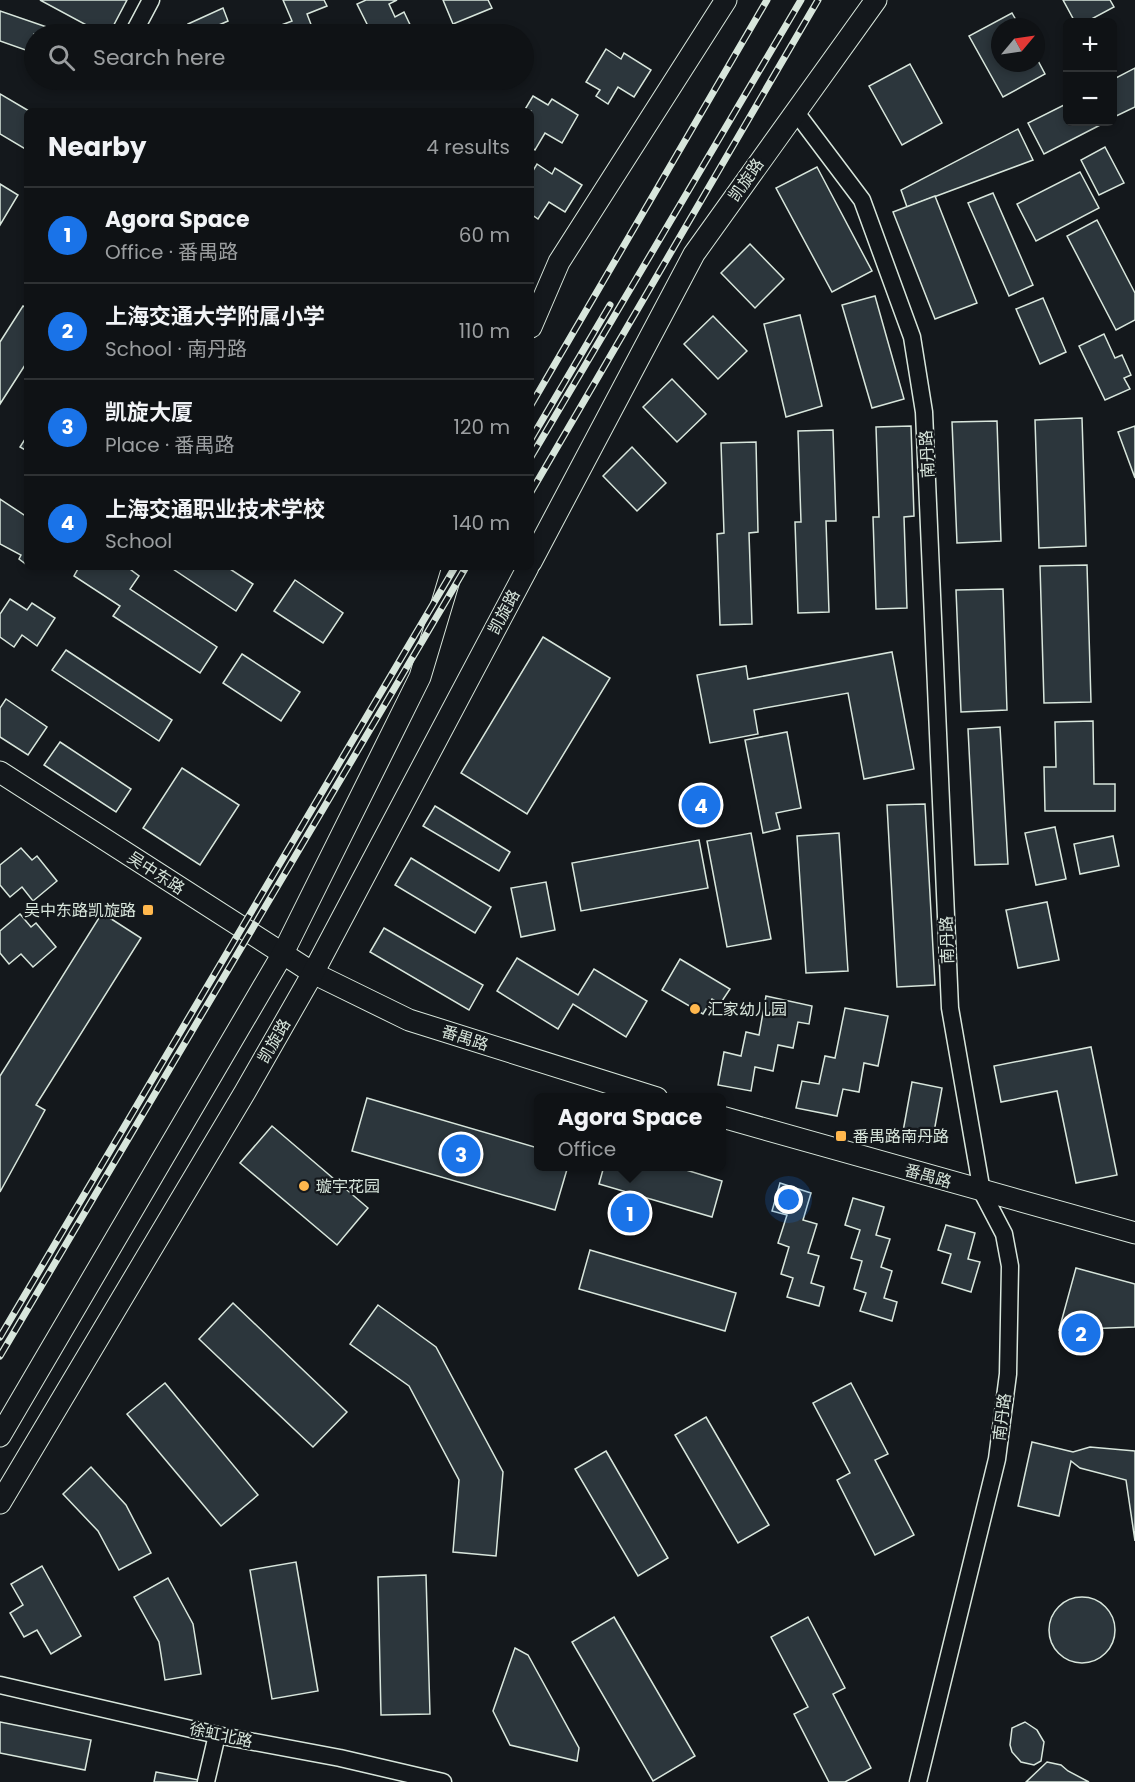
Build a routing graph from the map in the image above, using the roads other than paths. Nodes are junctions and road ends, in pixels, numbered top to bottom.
1 (151, 0) edge
2 (726, 0) edge
3 (876, 0) edge
4 (138, 24) edge
5 (795, 111) junction
6 (534, 320) edge
7 (534, 555) edge
8 (452, 570) edge
9 (526, 570) edge
10 (0, 772) edge
11 (282, 954) junction
12 (313, 973) junction
13 (641, 1093) edge
14 (726, 1118) edge
15 (982, 1192) junction
16 (1135, 1233) edge
17 (0, 1436) edge
18 (0, 1503) edge
19 (0, 1685) edge
20 (217, 1735) junction
21 (206, 1782) edge
22 (443, 1782) edge
23 (918, 1782) edge

1 - 4 street
2 - 6 street
3 - 5 street, 凯旋路
5 - 7 street, 凯旋路
5 - 15 street, 南丹路
8 - 11 street
9 - 12 street, 凯旋路
10 - 11 street, 吴中东路
11 - 12 street, 吴中东路
11 - 17 street
12 - 13 street, 番禺路
12 - 18 street, 凯旋路
14 - 15 street, 番禺路
15 - 16 street, 番禺路
15 - 23 street, 南丹路
19 - 20 street, 徐虹北路
20 - 21 street
20 - 22 street, 徐虹北路

